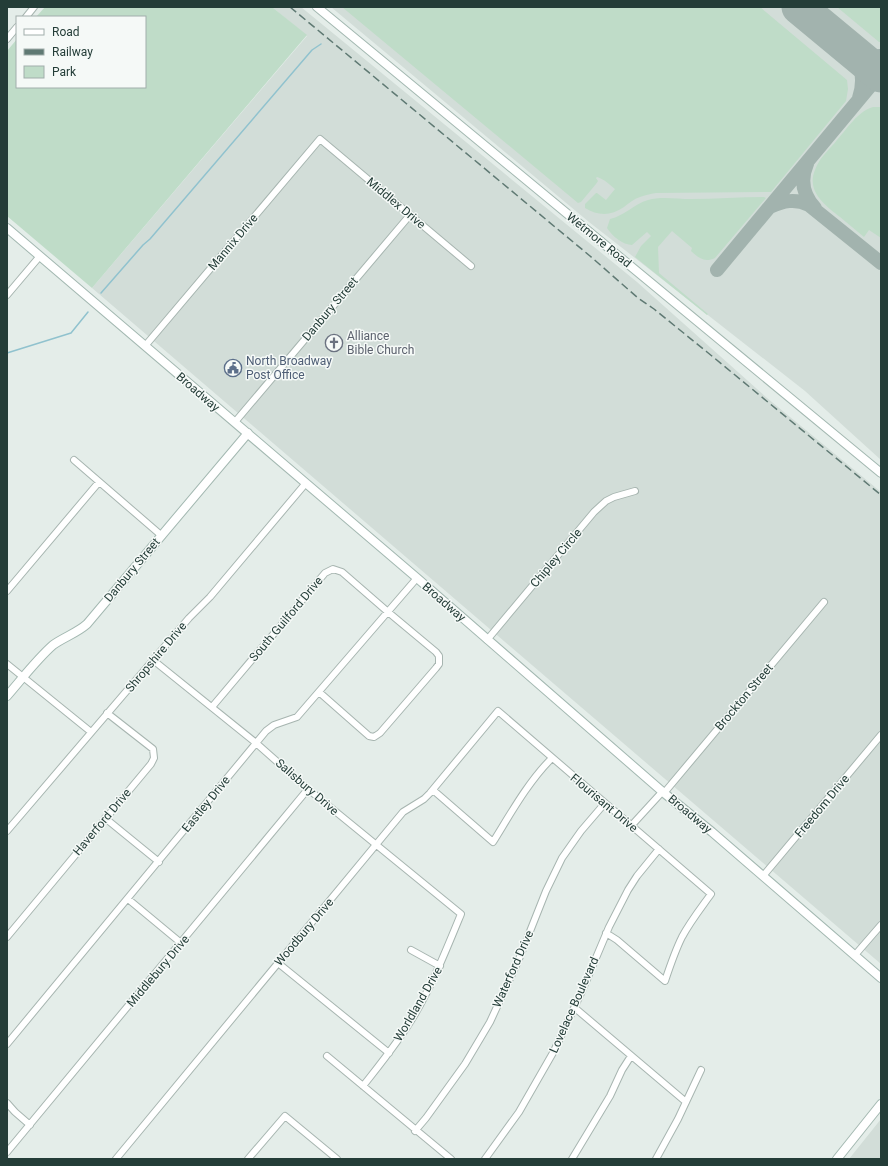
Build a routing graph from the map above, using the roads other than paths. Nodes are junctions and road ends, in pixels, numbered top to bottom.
1 (34, 7) edge
2 (316, 7) edge
3 (27, 16) edge
4 (16, 28) edge
5 (7, 39) edge
6 (320, 139) joint
7 (410, 215) junction
8 (7, 228) edge
9 (40, 256) junction
10 (471, 266) dead end
11 (7, 295) edge
12 (145, 346) junction
13 (235, 422) junction
14 (248, 434) junction
15 (74, 460) dead end
16 (881, 473) edge
17 (99, 482) junction
18 (306, 484) junction
19 (635, 491) dead end
20 (162, 536) junction
21 (417, 578) junction
22 (7, 591) edge
23 (824, 602) dead end
24 (388, 612) junction
25 (487, 640) junction
26 (153, 660) junction
27 (7, 664) edge
28 (23, 677) junction
29 (318, 692) junction
30 (7, 696) edge
31 (212, 707) junction
32 (498, 711) joint
33 (108, 713) junction
34 (91, 732) junction
35 (881, 735) edge
36 (256, 742) junction
37 (552, 758) junction
38 (308, 789) junction
39 (433, 790) junction
40 (663, 792) junction
41 (605, 803) junction
42 (105, 818) junction
43 (631, 826) junction
44 (7, 831) edge
45 (376, 844) junction
46 (659, 849) junction
47 (159, 862) junction
48 (763, 876) junction
49 (128, 899) junction
50 (461, 914) joint
51 (881, 925) edge
52 (606, 932) junction
53 (7, 937) edge
54 (181, 943) junction
55 (411, 950) dead end
56 (855, 956) junction
57 (278, 963) junction
58 (440, 966) junction
59 (881, 978) edge
60 (575, 1008) junction
61 (7, 1044) edge
62 (389, 1053) junction
63 (327, 1056) dead end
64 (631, 1056) junction
65 (701, 1070) dead end
66 (363, 1086) junction
67 (686, 1102) junction
68 (7, 1103) edge
69 (881, 1104) edge
70 (30, 1125) junction
71 (415, 1131) junction
72 (7, 1152) edge
73 (116, 1159) edge
74 (248, 1159) edge
75 (337, 1159) edge
76 (451, 1159) edge
77 (485, 1159) edge
78 (572, 1159) edge
79 (656, 1159) edge
80 (837, 1159) edge

1 - 3 street
2 - 16 main road, Wetmore Road
4 - 5 street
6 - 7 street, Middlex Drive
6 - 12 street, Mannix Drive
7 - 10 street, Middlex Drive
7 - 13 street, Danbury Street
8 - 9 main road, Broadway
9 - 11 street
9 - 12 main road, Broadway
12 - 13 main road, Broadway
13 - 14 main road, Broadway
14 - 18 main road, Broadway
14 - 20 main road, Danbury Street
15 - 17 street
17 - 20 street
17 - 22 street
18 - 21 main road, Broadway
18 - 26 street, Shropshire Drive
19 - 25 street, Chipley Circle
20 - 28 main road, Danbury Street
21 - 24 street, Eastley Drive
21 - 25 main road, Broadway
23 - 40 street, Brockton Street
24 - 29 street, Eastley Drive
24 - 29 street
24 - 31 street, South Guilford Drive
25 - 40 main road, Broadway
26 - 31 street, Salisbury Drive
26 - 33 street, Shropshire Drive
27 - 28 street
28 - 30 main road, Danbury Street
28 - 34 street
29 - 36 street, Eastley Drive
31 - 36 street, Salisbury Drive
32 - 37 street, Flourisant Drive
32 - 39 street, Woodbury Drive
33 - 34 street, Shropshire Drive
33 - 42 street, Haverford Drive
34 - 44 street, Shropshire Drive
35 - 48 street, Freedom Drive
36 - 38 street, Salisbury Drive
36 - 47 street, Eastley Drive
37 - 39 street
37 - 41 street, Flourisant Drive
38 - 45 street, Salisbury Drive
38 - 54 street, Middlebury Drive
39 - 45 street, Woodbury Drive
40 - 43 street, Brockton Street
40 - 48 main road, Broadway
41 - 43 street, Flourisant Drive
41 - 71 street, Waterford Drive
42 - 47 street
42 - 53 street, Haverford Drive
43 - 46 street, Flourisant Drive
45 - 50 street, Salisbury Drive
45 - 57 street, Woodbury Drive
46 - 52 street, Lovelace Boulevard
46 - 52 street, Flourisant Drive
47 - 49 street, Eastley Drive
48 - 56 main road, Broadway
49 - 54 street
49 - 61 street, Eastley Drive
50 - 58 street, Worldland Drive
51 - 56 street
52 - 60 street, Lovelace Boulevard
54 - 70 street, Middlebury Drive
55 - 58 street
56 - 59 main road, Broadway
57 - 62 street
57 - 73 street, Woodbury Drive
58 - 62 street, Worldland Drive
60 - 64 street
60 - 77 street, Lovelace Boulevard
62 - 66 street, Worldland Drive
63 - 66 street
64 - 67 street
64 - 78 street
65 - 67 street
66 - 71 street
67 - 79 street
68 - 70 street
69 - 80 main road
70 - 72 street, Middlebury Drive
71 - 76 street
74 - 75 street

